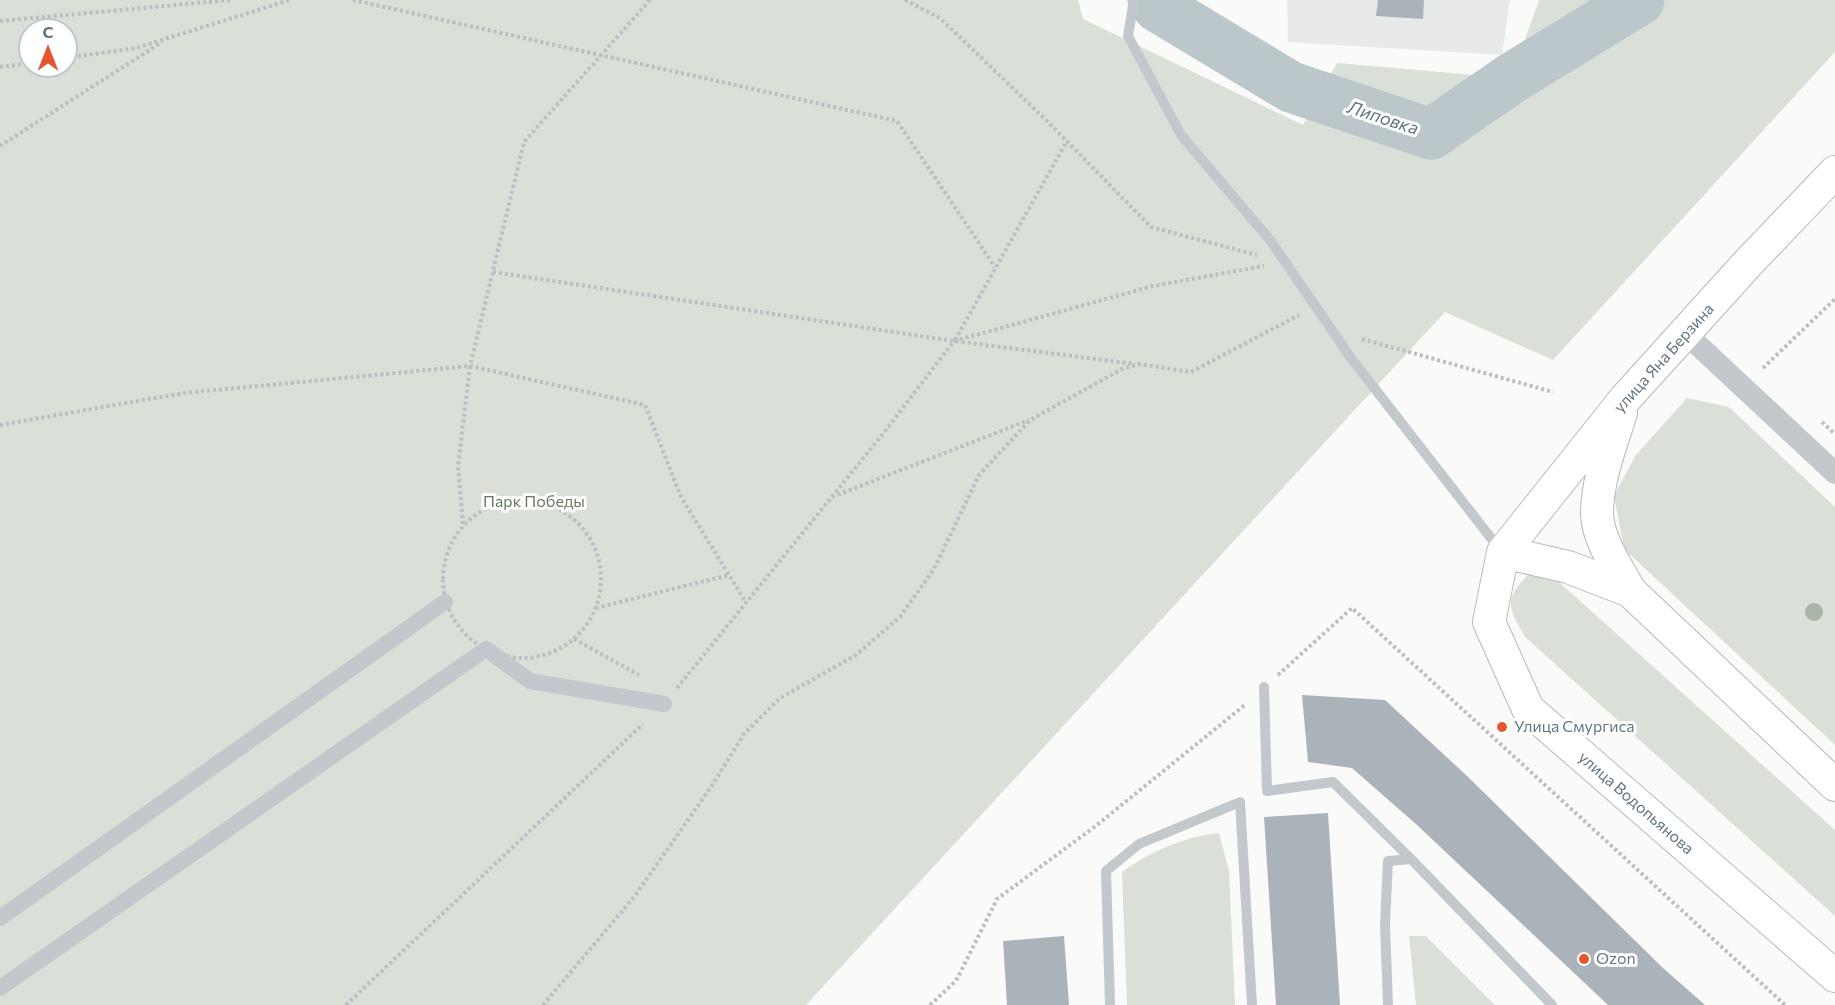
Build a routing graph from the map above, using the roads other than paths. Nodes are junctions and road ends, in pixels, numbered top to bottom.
1 (1134, 2) edge
2 (1835, 172) edge
3 (1685, 333) junction
4 (1625, 399) junction
5 (1835, 473) edge
6 (1503, 552) junction
7 (1630, 591) junction
8 (445, 602) road end
9 (1264, 687) road end
10 (664, 704) road end
11 (1835, 785) edge
12 (1411, 859) junction
13 (0, 918) edge
14 (1835, 976) edge
15 (0, 988) edge
16 (1110, 1005) edge
17 (1252, 1005) edge
18 (1388, 1005) edge
19 (1552, 1005) edge

1 - 6 lane
2 - 3 main road, улица Яна Берзина
3 - 4 main road, улица Яна Берзина
3 - 5 street
4 - 6 main road, улица Яна Берзина
4 - 7 main road
6 - 7 main road
6 - 14 main road, улица Водопьянова
7 - 11 main road
8 - 13 street
9 - 12 lane
10 - 15 street
12 - 18 lane
12 - 19 lane
16 - 17 lane

